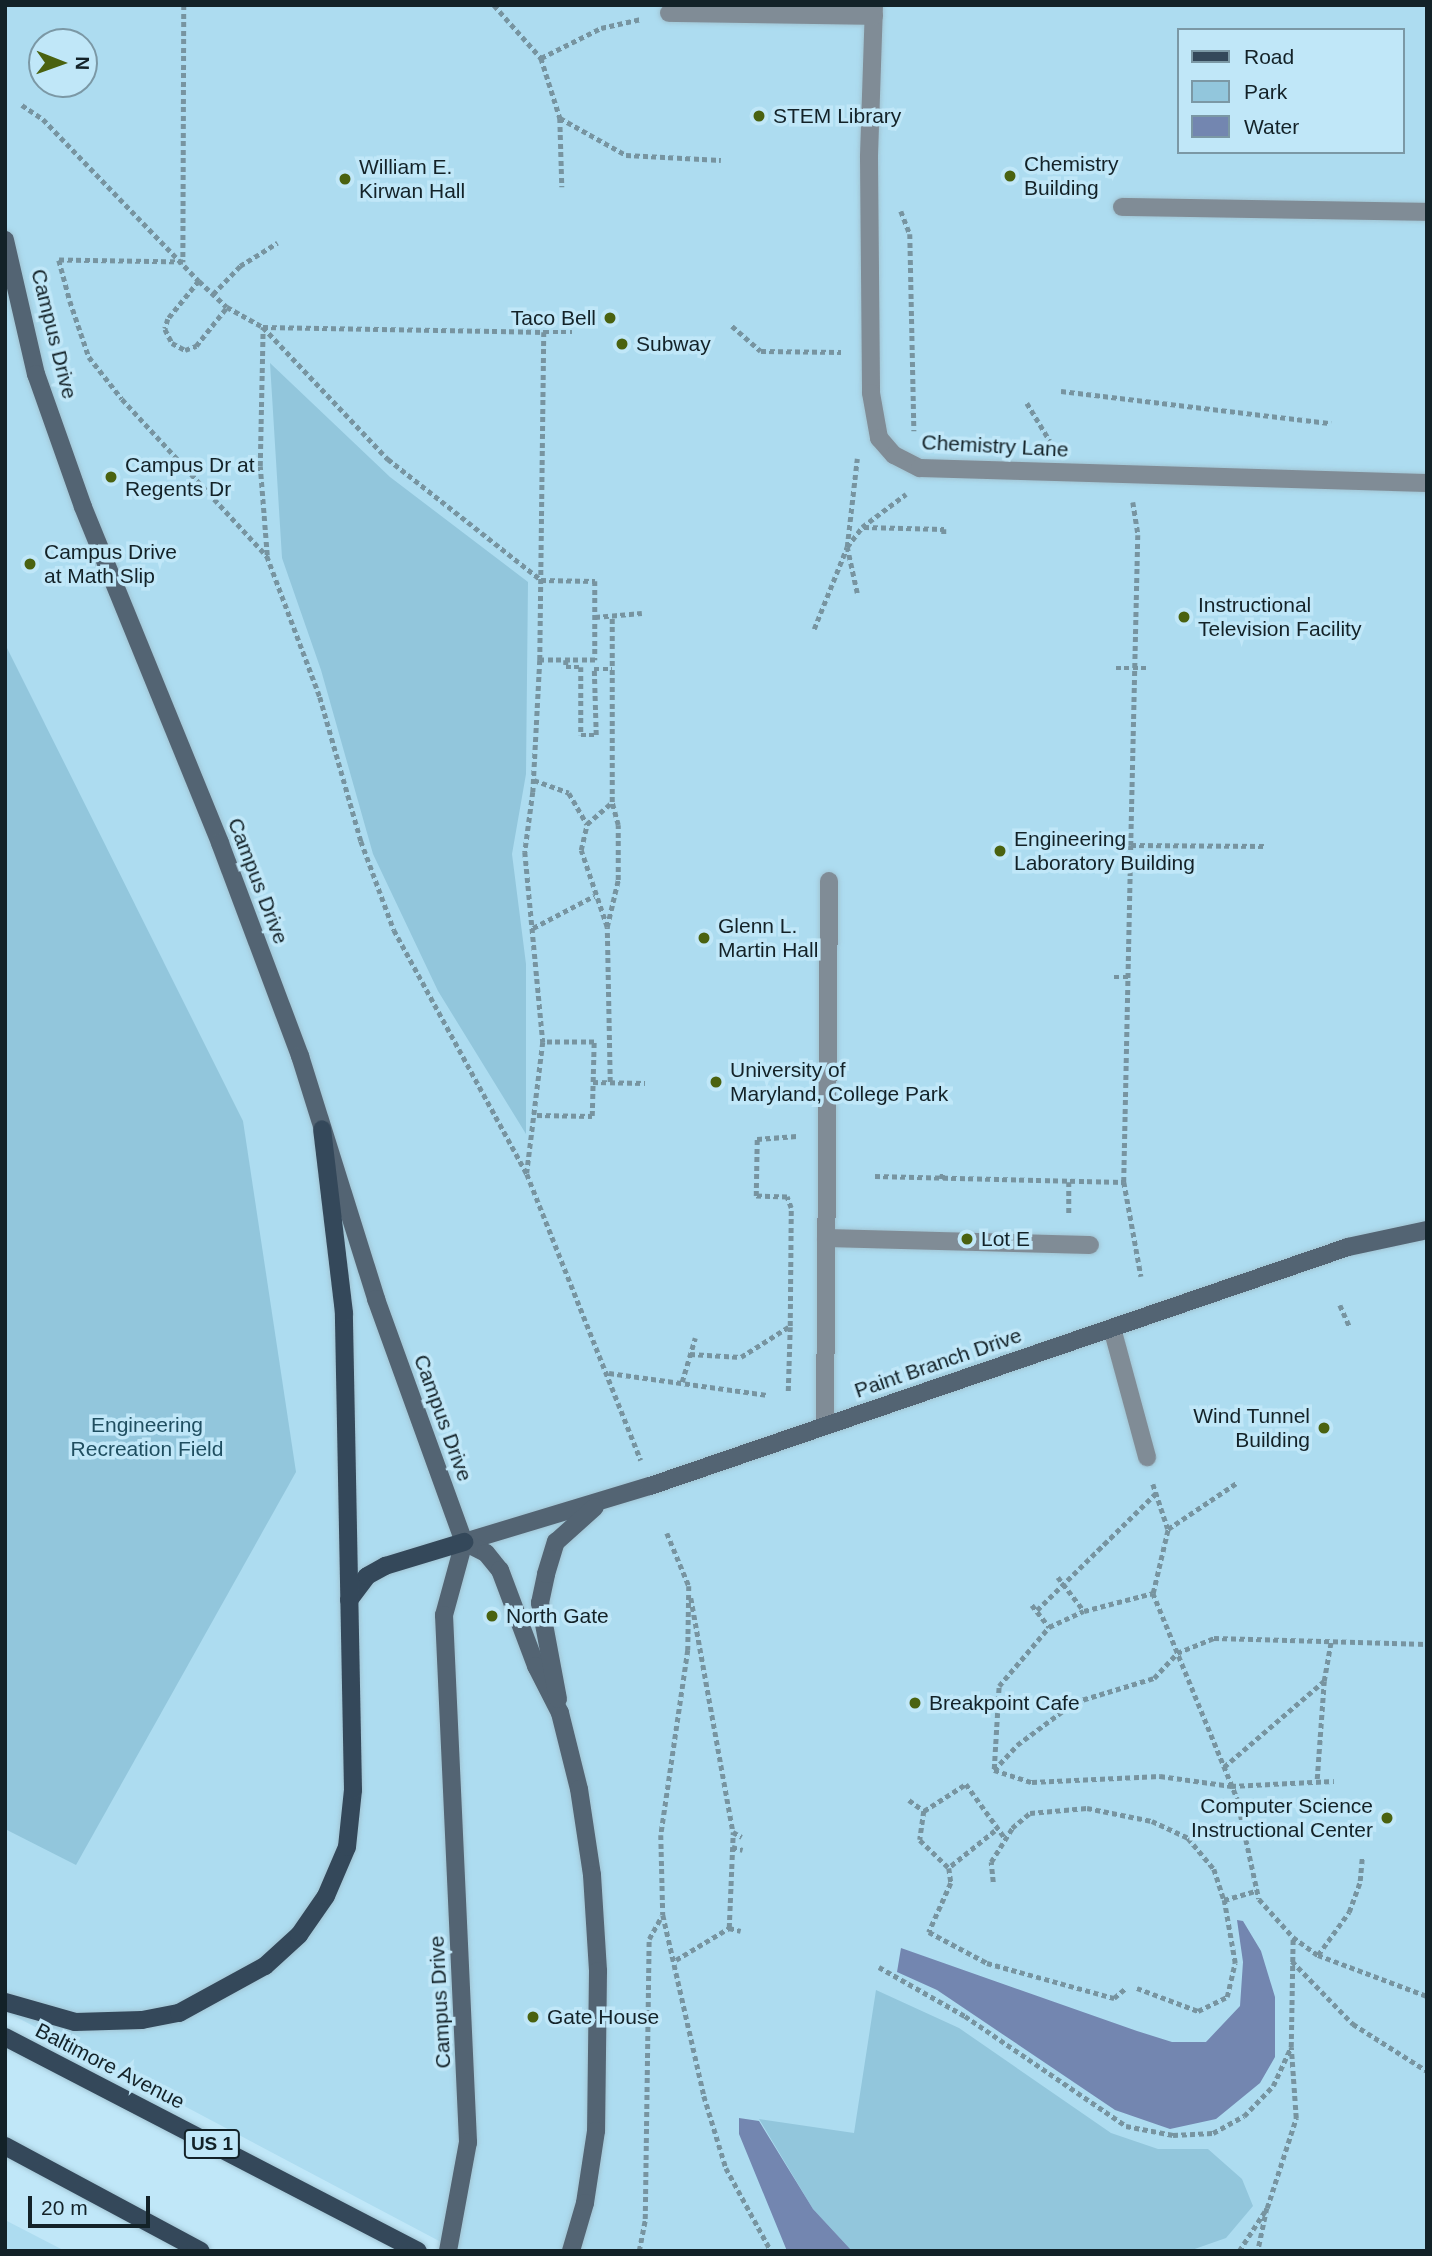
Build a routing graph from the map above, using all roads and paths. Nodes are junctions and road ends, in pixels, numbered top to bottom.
1 (184, 5) edge
2 (494, 5) edge
3 (874, 11) edge
4 (669, 13) joint
5 (541, 58) junction
6 (23, 105) dead end
7 (559, 118) junction
8 (721, 160) dead end
9 (562, 187) dead end
10 (899, 205) dead end
11 (1122, 206) dead end
12 (1427, 212) edge
13 (5, 240) edge
14 (277, 243) dead end
15 (183, 262) junction
16 (199, 281) junction
17 (213, 294) junction
18 (227, 307) junction
19 (732, 326) dead end
20 (263, 327) junction
21 (544, 332) junction
22 (572, 332) dead end
23 (846, 338) dead end
24 (1061, 391) dead end
25 (1027, 403) dead end
26 (1331, 422) dead end
27 (914, 432) dead end
28 (1052, 445) dead end
29 (858, 462) dead end
30 (1427, 483) edge
31 (906, 494) dead end
32 (1132, 497) dead end
33 (862, 527) junction
34 (944, 536) dead end
35 (847, 547) junction
36 (267, 556) junction
37 (541, 580) junction
38 (857, 593) dead end
39 (642, 613) dead end
40 (595, 617) junction
41 (612, 618) junction
42 (814, 629) dead end
43 (540, 660) junction
44 (566, 660) junction
45 (1116, 668) dead end
46 (1148, 668) dead end
47 (612, 669) junction
48 (1135, 670) junction
49 (534, 780) junction
50 (612, 802) junction
51 (587, 824) junction
52 (1131, 845) junction
53 (1266, 846) dead end
54 (829, 881) dead end
55 (594, 896) junction
56 (607, 927) junction
57 (532, 929) junction
58 (1114, 977) dead end
59 (1128, 977) junction
60 (543, 1042) junction
61 (593, 1082) junction
62 (610, 1082) junction
63 (645, 1083) dead end
64 (537, 1115) junction
65 (321, 1129) junction
66 (804, 1136) dead end
67 (943, 1171) dead end
68 (1063, 1172) dead end
69 (527, 1174) junction
70 (875, 1176) dead end
71 (941, 1180) junction
72 (1060, 1181) junction
73 (1069, 1182) junction
74 (1124, 1182) junction
75 (1070, 1193) dead end
76 (1427, 1230) edge
77 (826, 1238) junction
78 (1090, 1245) dead end
79 (1141, 1276) dead end
80 (1340, 1305) dead end
81 (790, 1326) junction
82 (1350, 1327) dead end
83 (1112, 1328) junction
84 (695, 1338) dead end
85 (690, 1354) junction
86 (609, 1373) junction
87 (682, 1382) junction
88 (788, 1391) dead end
89 (768, 1395) dead end
90 (825, 1425) junction
91 (1147, 1457) joint
92 (642, 1464) dead end
93 (1238, 1482) dead end
94 (1156, 1493) junction
95 (603, 1500) junction
96 (1168, 1530) junction
97 (667, 1533) dead end
98 (464, 1542) junction
99 (1058, 1577) dead end
100 (1063, 1583) junction
101 (689, 1586) junction
102 (1153, 1593) junction
103 (349, 1600) junction
104 (1032, 1605) dead end
105 (1037, 1611) junction
106 (1084, 1611) junction
107 (1049, 1627) junction
108 (1331, 1643) junction
109 (1427, 1644) edge
110 (1177, 1653) junction
111 (1324, 1681) junction
112 (559, 1713) junction
113 (1224, 1767) junction
114 (994, 1770) junction
115 (1317, 1779) junction
116 (1334, 1781) dead end
117 (1231, 1786) junction
118 (909, 1800) dead end
119 (924, 1811) junction
120 (995, 1831) junction
121 (733, 1832) junction
122 (742, 1837) dead end
123 (1005, 1838) junction
124 (732, 1847) junction
125 (743, 1850) dead end
126 (1362, 1858) dead end
127 (948, 1868) junction
128 (993, 1882) dead end
129 (1258, 1890) junction
130 (1224, 1900) junction
131 (663, 1915) junction
132 (729, 1928) junction
133 (741, 1931) dead end
134 (1293, 1937) junction
135 (1318, 1955) junction
136 (676, 1960) junction
137 (1292, 1960) junction
138 (880, 1967) dead end
139 (1126, 1988) dead end
140 (1137, 1988) dead end
141 (1427, 1996) edge
142 (5, 2003) edge
143 (5, 2037) edge
144 (1291, 2047) junction
145 (1427, 2071) edge
146 (5, 2146) edge
147 (1267, 2208) junction
148 (201, 2251) edge
149 (418, 2251) edge
150 (449, 2251) edge
151 (571, 2251) edge
152 (639, 2251) edge
153 (771, 2251) edge
154 (1239, 2251) edge
155 (1258, 2251) edge

1 - 15 path
2 - 5 path
3 - 4 lane
3 - 30 lane, Chemistry Lane
4 - 5 path
5 - 7 path
6 - 15 path
7 - 8 path
7 - 9 path
10 - 27 path
11 - 12 lane
13 - 65 street, Campus Drive
14 - 17 path
15 - 16 path
15 - 36 path
16 - 17 path
16 - 18 path
17 - 18 path
18 - 20 path
19 - 23 path
20 - 21 path
20 - 36 path
20 - 37 path
21 - 22 path
21 - 37 path
24 - 26 path
25 - 28 path
29 - 35 path
31 - 33 path
32 - 48 path
33 - 34 path
33 - 35 path
35 - 38 path
35 - 42 path
36 - 69 path
37 - 40 path
37 - 43 path
39 - 41 path
40 - 41 path
40 - 44 path
41 - 47 path
43 - 44 path
43 - 49 path
44 - 47 path
45 - 48 path
46 - 48 path
47 - 50 path
48 - 52 path
49 - 51 path
49 - 57 path
50 - 51 path
50 - 56 path
51 - 55 path
52 - 53 path
52 - 59 path
54 - 77 lane
55 - 56 path
55 - 57 path
56 - 62 path
57 - 60 path
58 - 59 path
59 - 74 path
60 - 61 path
60 - 64 path
61 - 62 path
61 - 64 path
62 - 63 path
64 - 69 path
65 - 98 street, Campus Drive
65 - 103 main road
66 - 81 path
67 - 71 path
68 - 72 path
69 - 86 path
70 - 71 path
71 - 72 path
72 - 73 path
73 - 74 path
73 - 75 path
74 - 79 path
76 - 83 street, Paint Branch Drive
77 - 78 lane
77 - 90 lane
80 - 82 path
81 - 85 path
81 - 88 path
83 - 90 street, Paint Branch Drive
83 - 91 lane
84 - 85 path
85 - 87 path
86 - 87 path
86 - 92 path
87 - 89 path
90 - 95 street, Paint Branch Drive
91 - 94 path
93 - 96 path
94 - 96 path
94 - 100 path
95 - 98 street, Paint Branch Drive
95 - 112 street
96 - 102 path
97 - 101 path
98 - 103 main road
98 - 112 street
98 - 150 street, Campus Drive
99 - 100 path
100 - 105 path
100 - 106 path
101 - 121 path
101 - 131 path
102 - 106 path
102 - 110 path
103 - 142 main road
104 - 105 path
105 - 107 path
106 - 107 path
107 - 114 path
108 - 109 path
108 - 110 path
108 - 111 path
110 - 113 path
110 - 114 path
111 - 113 path
111 - 115 path
112 - 151 street
113 - 117 path
114 - 117 path
115 - 116 path
115 - 117 path
117 - 129 path
118 - 119 path
119 - 120 path
119 - 127 path
120 - 123 path
120 - 127 path
121 - 122 path
121 - 124 path
123 - 128 path
123 - 130 path
124 - 125 path
124 - 132 path
126 - 135 path
127 - 139 path
129 - 130 path
129 - 134 path
130 - 140 path
131 - 136 path
131 - 152 path
132 - 133 path
132 - 136 path
134 - 135 path
134 - 137 path
135 - 141 path
136 - 153 path
137 - 144 path
137 - 145 path
138 - 144 path
143 - 149 main road, Baltimore Avenue / US 1
144 - 147 path
146 - 148 main road
147 - 154 path
147 - 155 path

